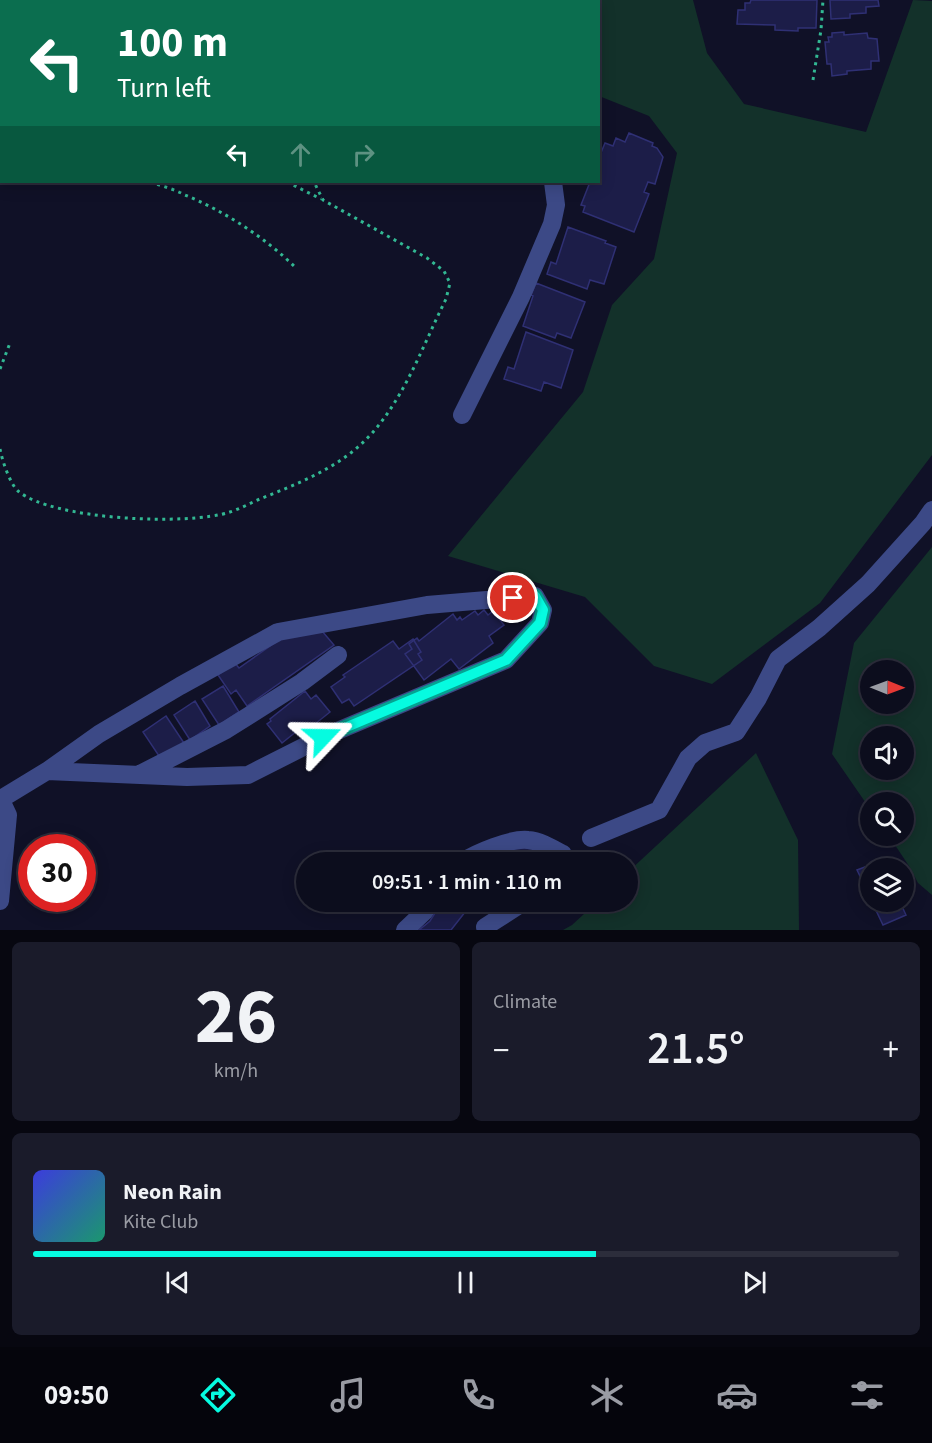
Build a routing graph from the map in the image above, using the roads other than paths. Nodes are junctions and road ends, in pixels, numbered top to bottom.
1 (553, 183) edge
2 (462, 415) dead end
3 (932, 510) edge
4 (338, 655) dead end
5 (47, 771) junction
6 (137, 776) junction
7 (1, 798) edge
8 (591, 838) dead end
9 (485, 852) edge
10 (559, 852) edge
11 (0, 902) edge
12 (424, 912) edge
13 (508, 912) edge
14 (485, 927) dead end
15 (405, 930) edge

1 - 2 street
3 - 8 street
4 - 6 street
5 - 6 street
5 - 6 street
5 - 7 street
7 - 11 street
9 - 10 street
12 - 15 street
13 - 14 street

